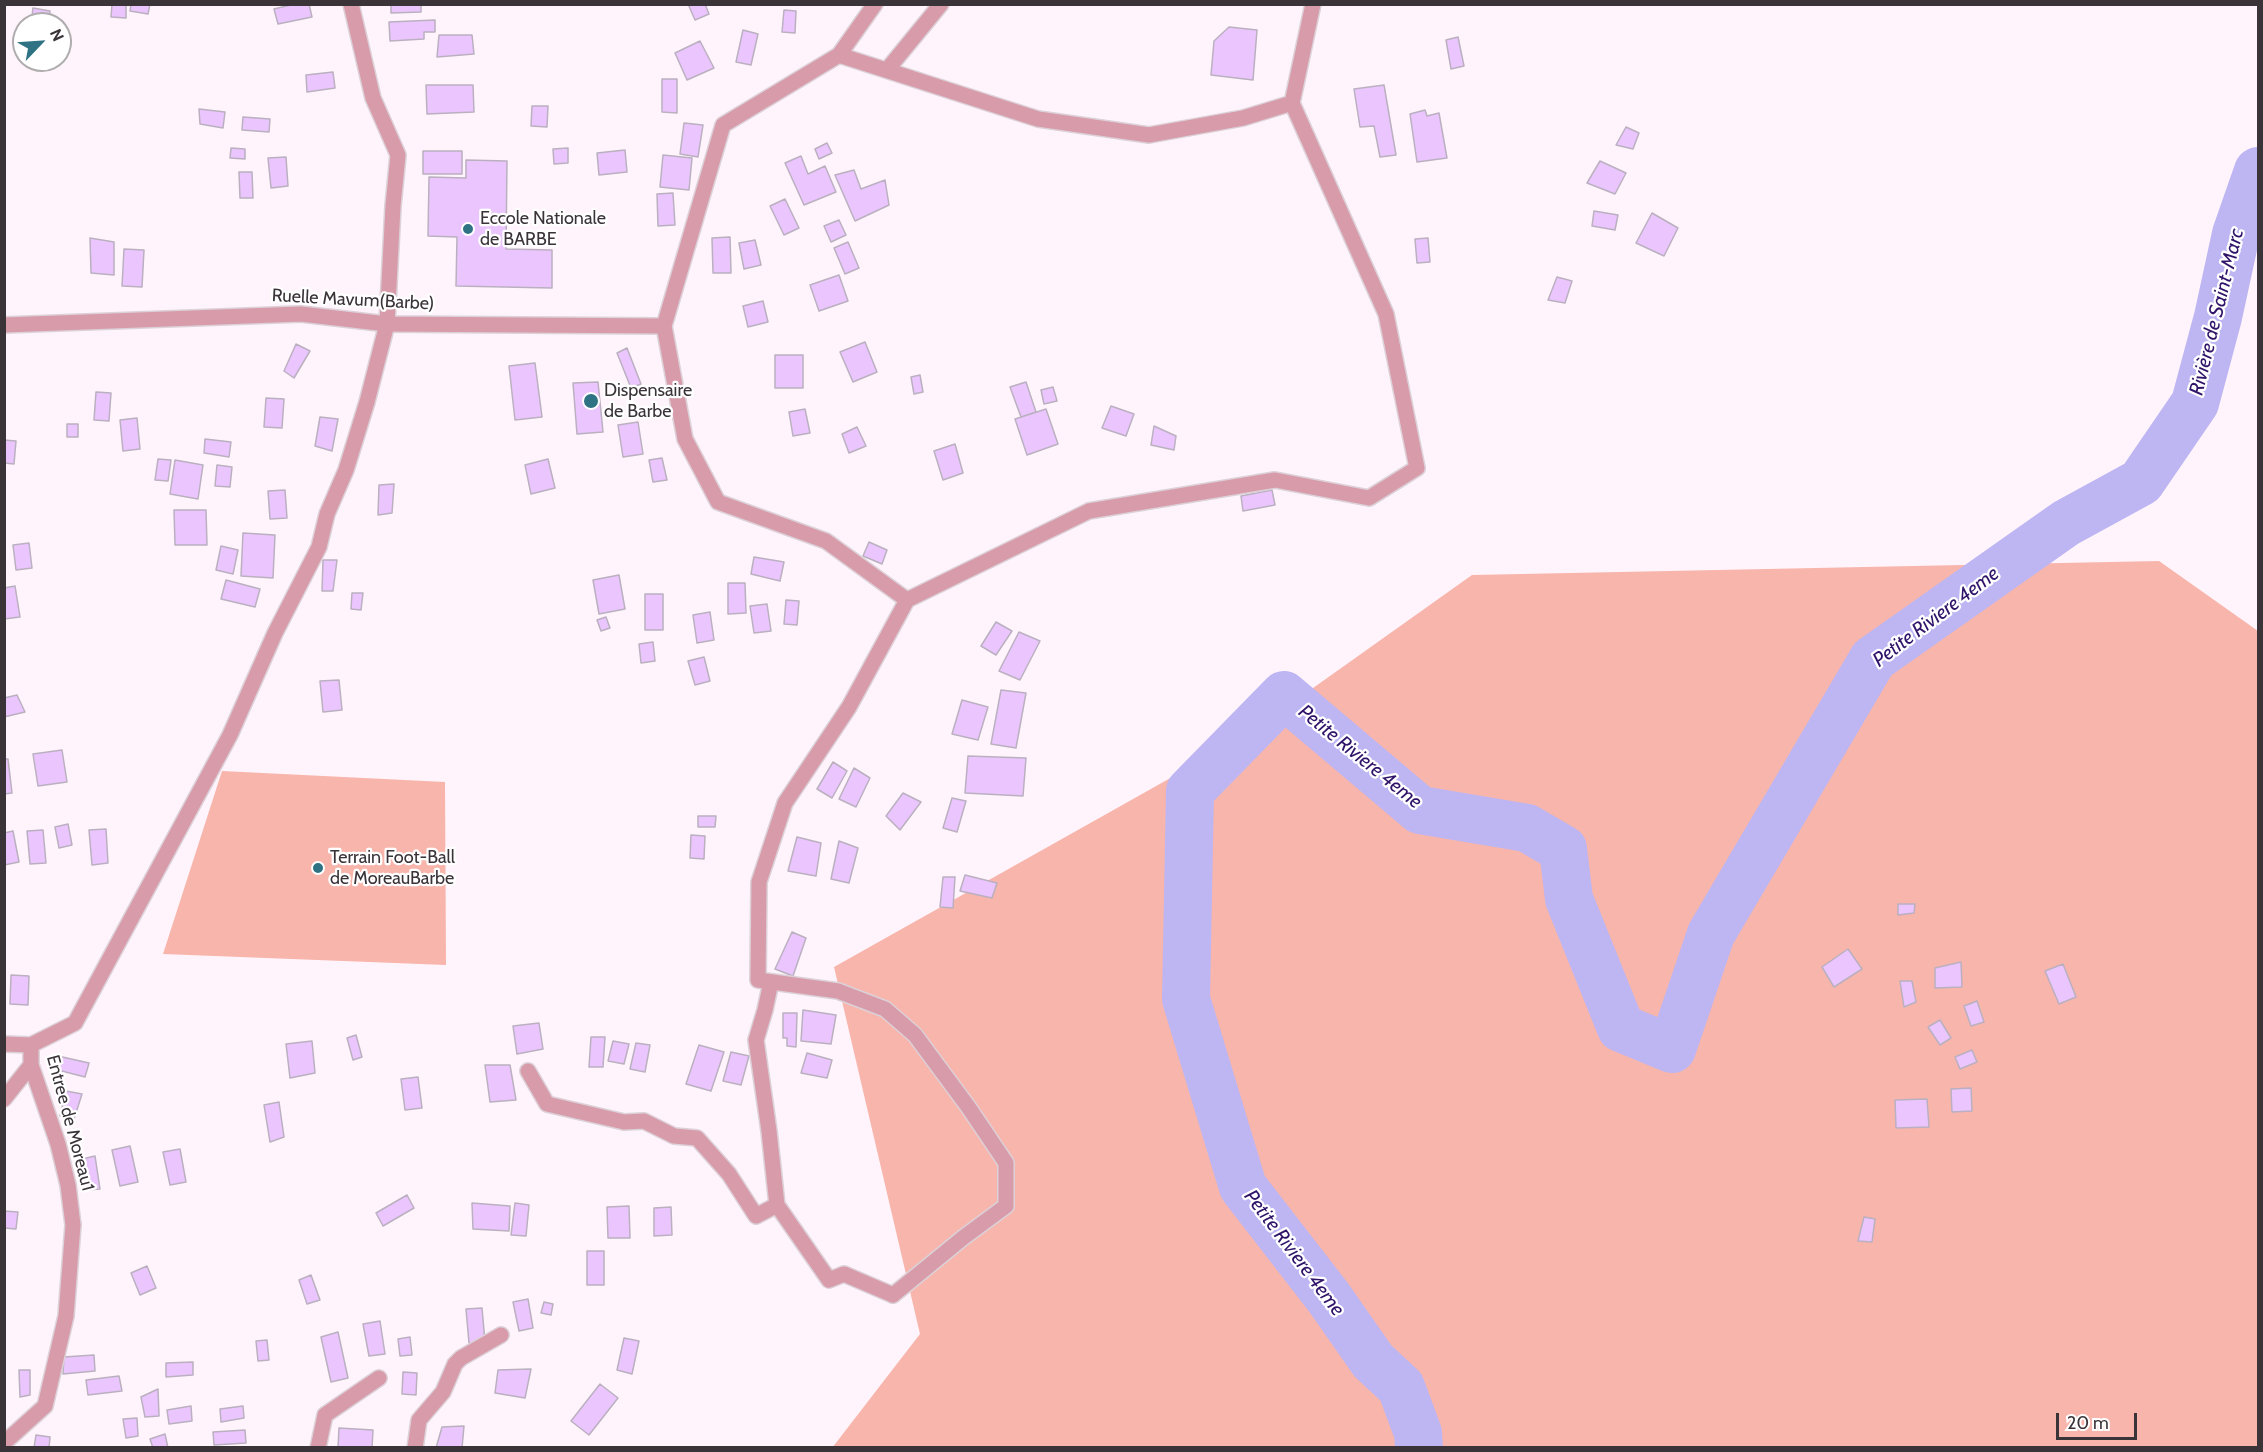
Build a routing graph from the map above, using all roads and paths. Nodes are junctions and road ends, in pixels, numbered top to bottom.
1 (351, 4) edge
2 (875, 4) edge
3 (941, 4) edge
4 (1313, 4) edge
5 (839, 55) junction
6 (887, 70) junction
7 (1292, 103) junction
8 (387, 324) junction
9 (4, 325) edge
10 (663, 326) junction
11 (907, 600) junction
12 (771, 982) junction
13 (4, 1044) edge
14 (31, 1045) junction
15 (31, 1065) junction
16 (528, 1071) dead end
17 (4, 1099) edge
18 (777, 1205) junction
19 (501, 1335) dead end
20 (379, 1378) dead end
21 (4, 1443) edge
22 (318, 1448) edge
23 (415, 1448) edge

1 - 8 street
2 - 5 street
3 - 6 street
4 - 7 street
5 - 6 street
5 - 10 street
6 - 7 street
7 - 11 street
8 - 9 street, Ruelle Mavum(Barbe)
8 - 10 street, Ruelle Mavum(Barbe)
8 - 14 street
10 - 11 street
11 - 12 street
12 - 18 street
12 - 18 street
13 - 14 street
14 - 15 street, Entree de Moreau1
15 - 17 street
15 - 21 street, Entree de Moreau1
16 - 18 street
19 - 23 street
20 - 22 street

